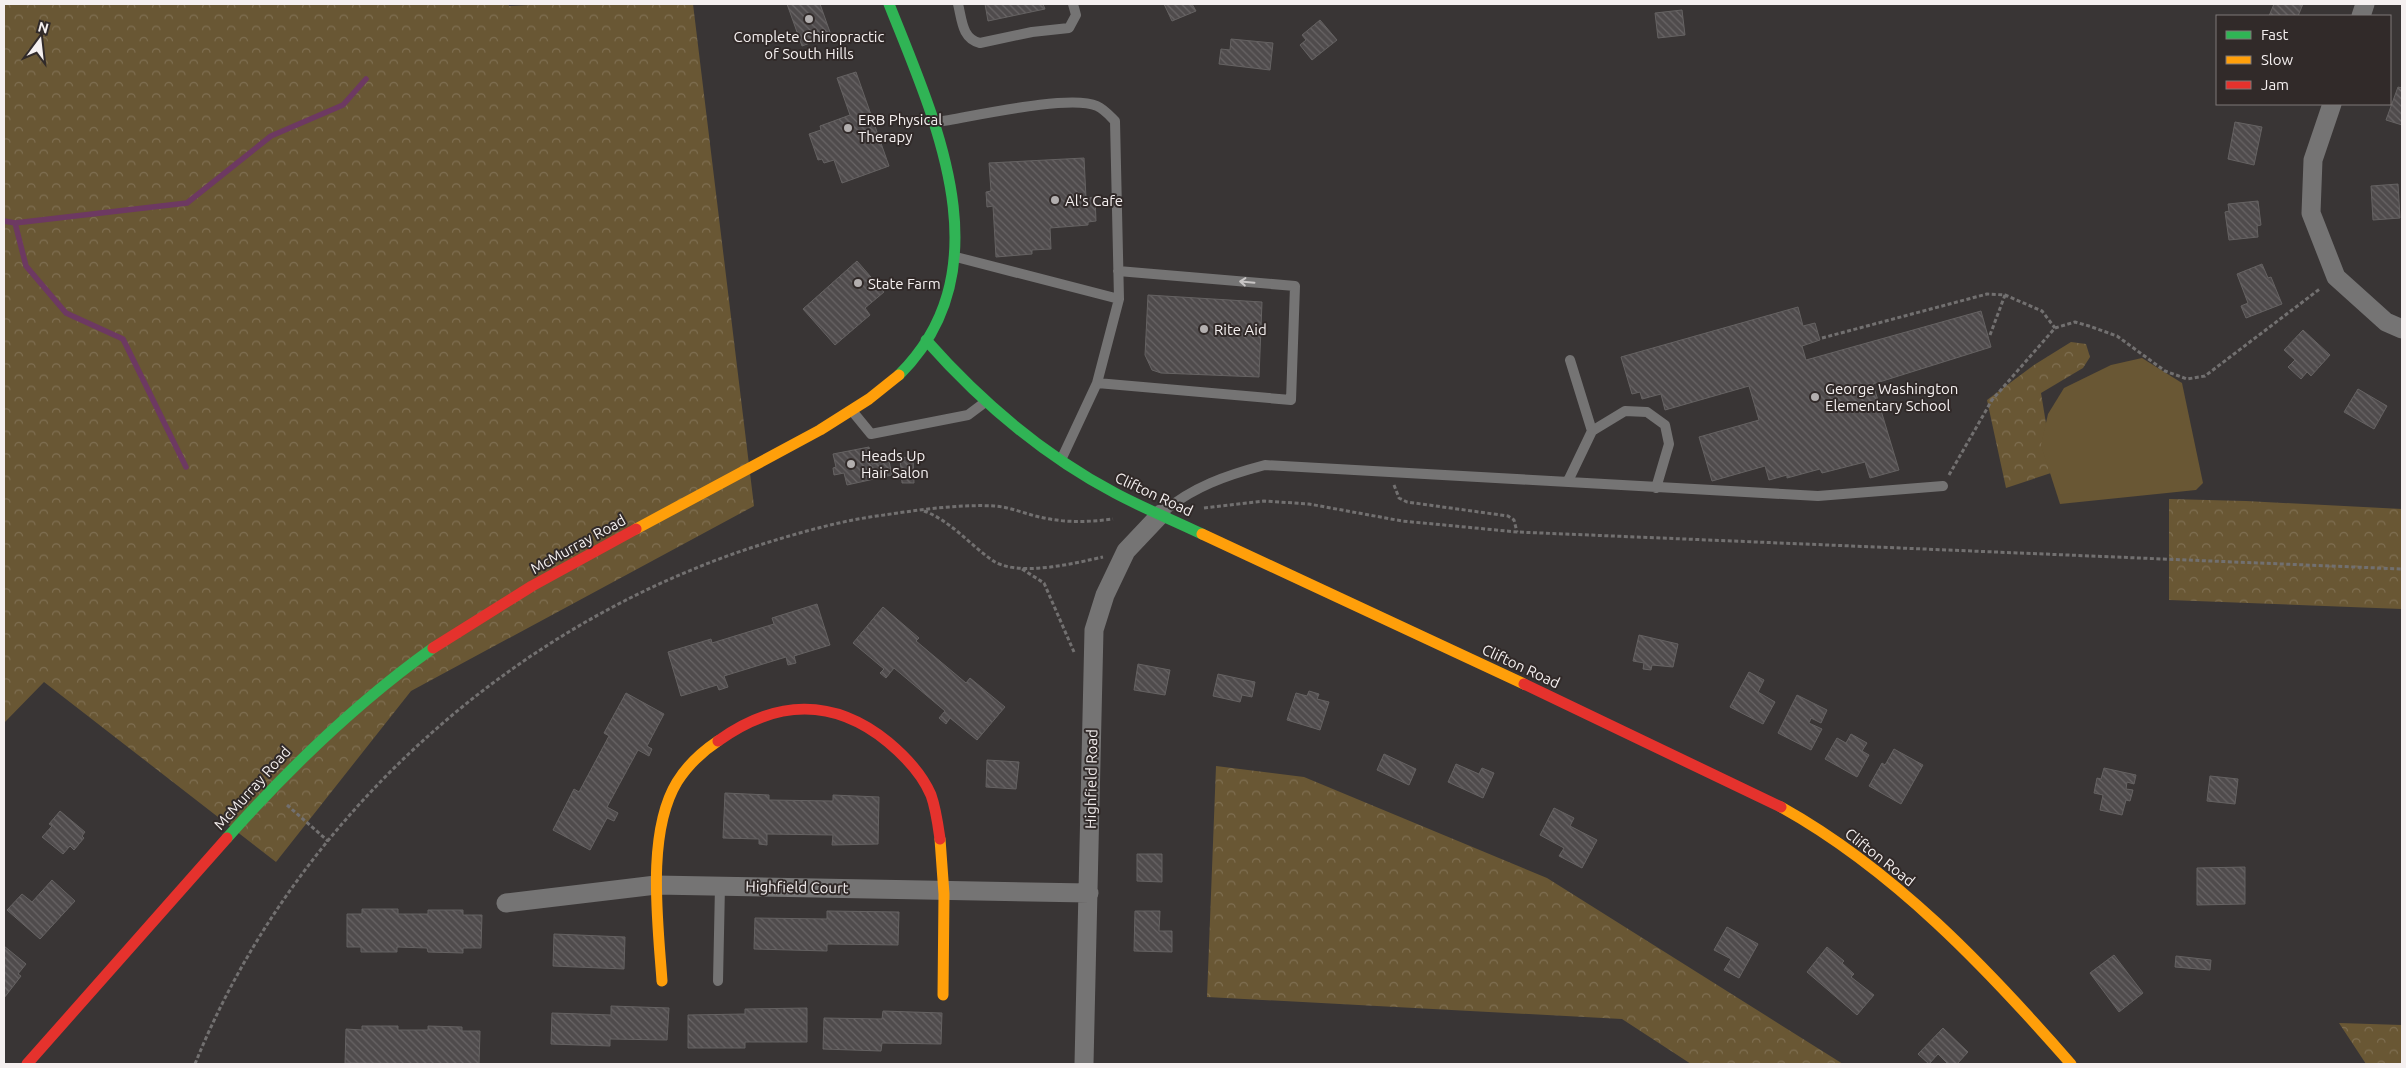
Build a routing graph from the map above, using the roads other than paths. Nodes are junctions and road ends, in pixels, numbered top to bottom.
1 (888, 4) edge
2 (958, 4) edge
3 (1073, 4) edge
4 (2332, 105) edge
5 (933, 123) junction
6 (955, 257) junction
7 (1118, 271) junction
8 (1119, 299) junction
9 (2402, 329) edge
10 (926, 340) junction
11 (1570, 360) dead end
12 (1098, 383) junction
13 (987, 400) junction
14 (851, 411) junction
15 (1592, 431) junction
16 (1061, 460) junction
17 (1568, 481) junction
18 (1942, 486) road end
19 (1656, 488) junction
20 (1161, 514) junction
21 (656, 884) junction
22 (720, 886) junction
23 (944, 890) junction
24 (1089, 893) junction
25 (506, 903) dead end
26 (662, 981) dead end
27 (718, 981) dead end
28 (943, 995) dead end
29 (27, 1064) edge
30 (1084, 1064) edge
31 (2071, 1064) edge

1 - 5 street, McMurray Road
2 - 3 lane
4 - 9 street
5 - 6 street, McMurray Road
5 - 7 lane
6 - 8 lane
6 - 10 street, McMurray Road
7 - 8 lane
12 -> 7 lane
8 - 12 lane
10 - 13 street, Clifton Road
10 - 14 street, McMurray Road
11 - 15 lane
12 - 16 lane
13 - 14 lane
13 - 16 street, Clifton Road
14 - 29 street, McMurray Road
15 - 17 lane
15 - 19 lane
16 - 20 street, Clifton Road
17 - 19 lane
17 - 20 lane
18 - 19 lane
20 - 24 street, Highfield Road
20 - 31 street, Clifton Road
21 - 22 street, Highfield Court
21 - 23 street
21 - 25 street, Highfield Court
21 - 26 street
22 - 23 street, Highfield Court
22 - 27 lane
23 - 24 street, Highfield Court
23 - 28 street
24 - 30 street, Highfield Road

